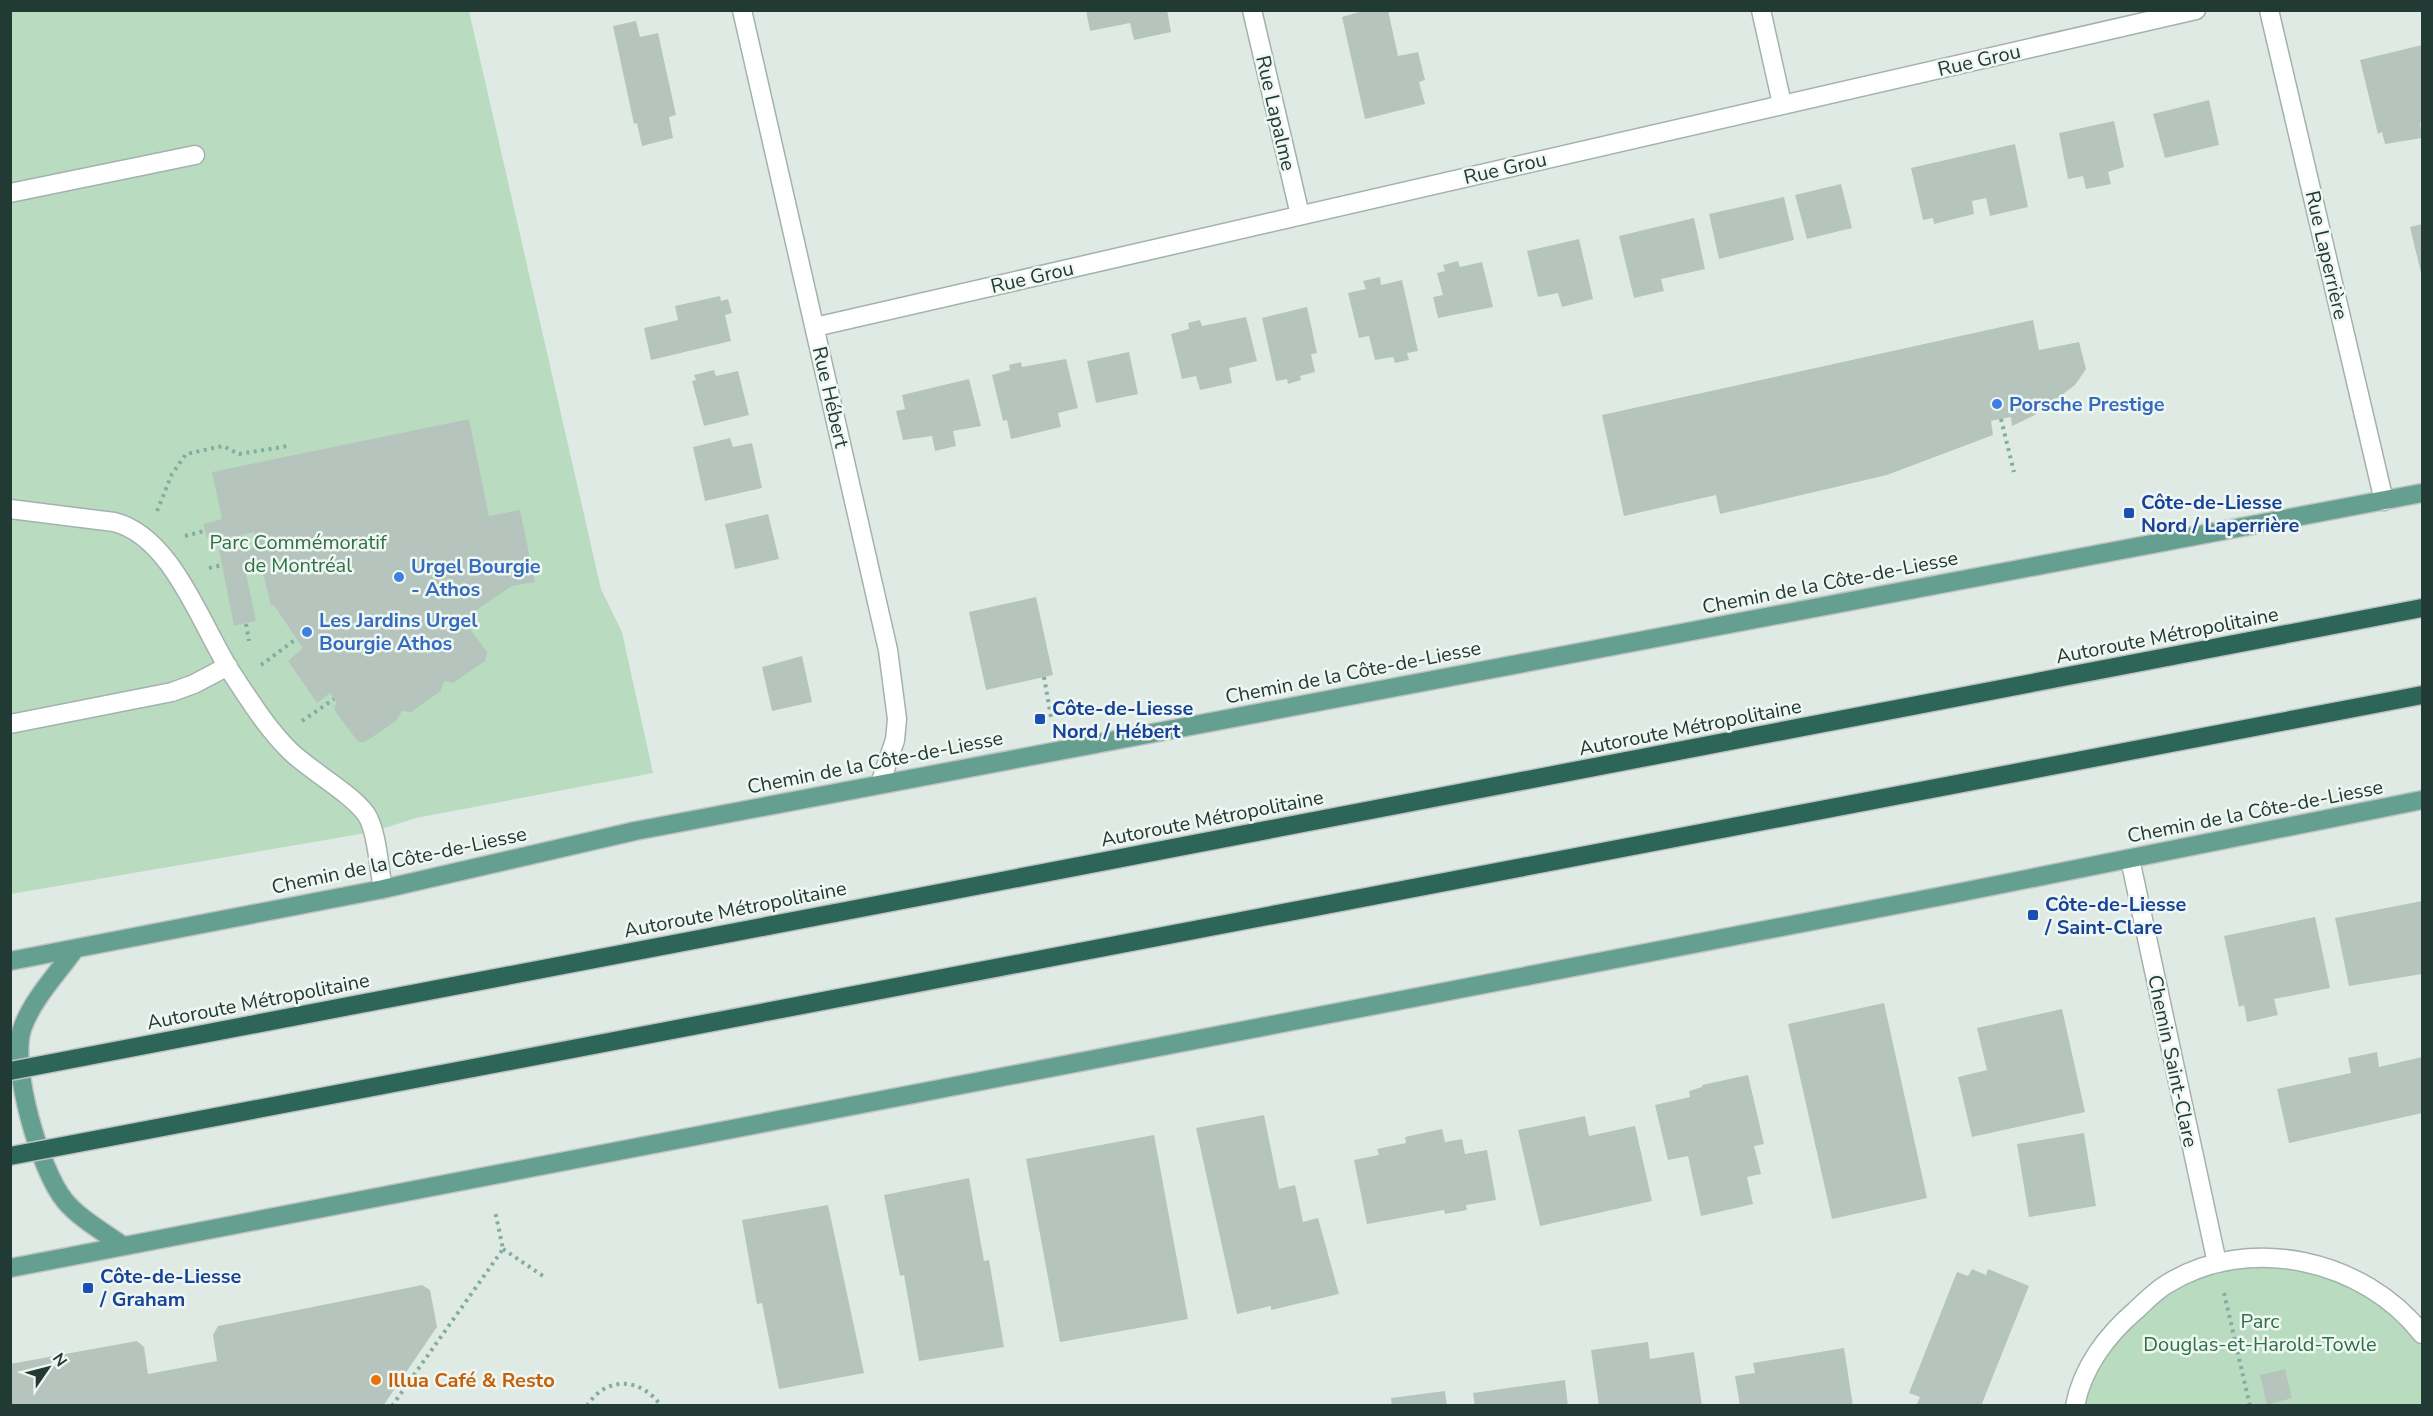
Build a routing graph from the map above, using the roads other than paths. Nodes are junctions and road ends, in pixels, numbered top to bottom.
1 (742, 10) edge
2 (1252, 10) edge
3 (1761, 10) edge
4 (2196, 10) edge
5 (2269, 10) edge
6 (1782, 105) junction
7 (195, 155) dead end
8 (10, 193) edge
9 (1300, 215) junction
10 (815, 327) junction
11 (2422, 493) edge
12 (2384, 501) junction
13 (10, 508) edge
14 (2422, 608) edge
15 (228, 666) junction
16 (2422, 695) edge
17 (10, 724) edge
18 (880, 784) junction
19 (2422, 800) edge
20 (2130, 858) junction
21 (383, 889) junction
22 (75, 949) junction
23 (10, 961) edge
24 (10, 1071) edge
25 (10, 1156) edge
26 (123, 1246) junction
27 (2217, 1263) junction
28 (10, 1268) edge
29 (2415, 1309) edge
30 (2422, 1334) edge
31 (2075, 1406) edge

1 - 10 street, Rue Hébert
2 - 9 street, Rue Lapalme
3 - 6 street
4 - 6 street, Rue Grou
5 - 12 street, Rue Laperrière
6 - 9 street, Rue Grou
7 - 8 street
9 - 10 street, Rue Grou
10 - 18 street, Rue Hébert
11 - 12 main road, Chemin de la Côte-de-Liesse
12 - 18 main road, Chemin de la Côte-de-Liesse
13 - 15 street
14 - 24 highway, Autoroute Métropolitaine, bridge
15 - 17 street
15 - 21 street
16 - 25 highway, bridge
18 - 21 main road, Chemin de la Côte-de-Liesse
19 - 20 main road, Chemin de la Côte-de-Liesse
20 - 26 main road, Chemin de la Côte-de-Liesse
20 - 27 street, Chemin Saint-Clare
21 - 22 main road, Chemin de la Côte-de-Liesse
22 - 23 main road, Chemin de la Côte-de-Liesse
22 - 26 main road
26 - 28 main road, Chemin de la Côte-de-Liesse
27 - 29 street
27 - 31 street
29 - 30 street

